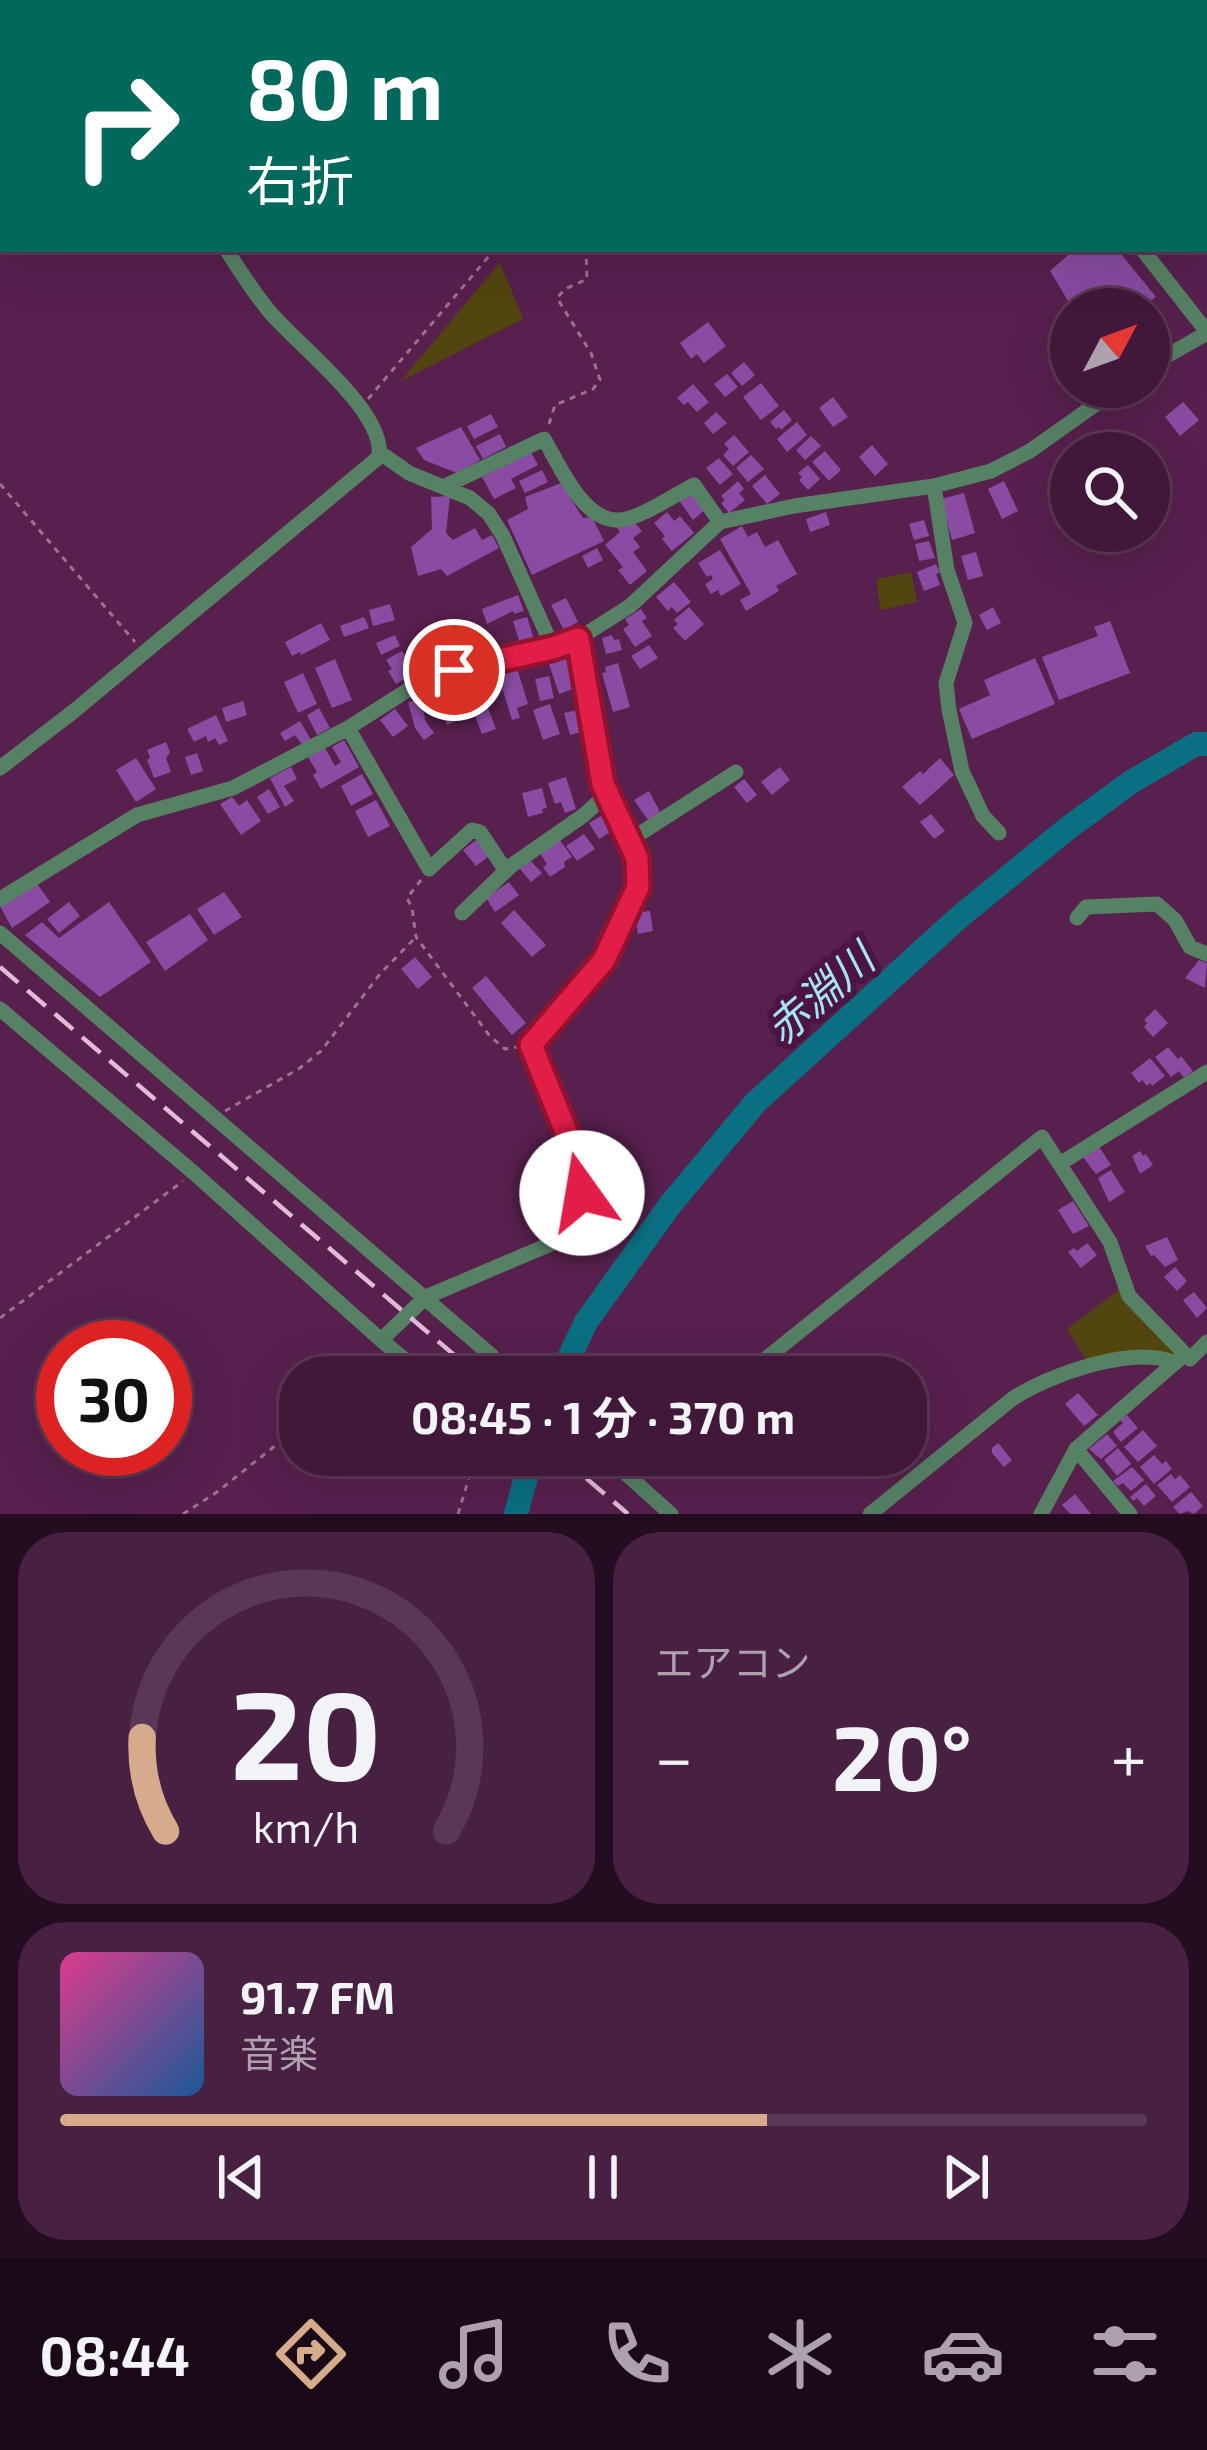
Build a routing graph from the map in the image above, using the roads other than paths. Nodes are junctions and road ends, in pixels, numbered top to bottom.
1 (228, 252) edge
2 (1144, 252) edge
3 (1207, 332) edge
4 (1170, 354) edge
5 (1090, 408) edge
6 (379, 452) junction
7 (445, 486) junction
8 (934, 487) junction
9 (720, 522) junction
10 (578, 639) junction
11 (553, 648) junction
12 (348, 728) junction
13 (0, 768) edge
14 (736, 772) dead end
15 (607, 794) junction
16 (999, 833) dead end
17 (630, 840) junction
18 (506, 871) junction
19 (0, 899) edge
20 (462, 913) dead end
21 (1076, 918) dead end
22 (0, 932) edge
23 (1207, 954) edge
24 (0, 1009) edge
25 (1207, 1072) edge
26 (1061, 1163) junction
27 (426, 1298) junction
28 (381, 1340) junction
29 (1207, 1342) edge
30 (400, 1356) edge
31 (492, 1356) dead end
32 (769, 1356) edge
33 (1180, 1359) junction
34 (1076, 1448) junction
35 (628, 1476) edge
36 (1046, 1512) edge
37 (670, 1514) edge
38 (870, 1514) edge
39 (1130, 1514) edge

1 - 6 street
2 - 3 street
3 - 4 street
5 - 8 street
6 - 7 street
6 - 13 street
7 - 9 street
7 - 11 street
8 - 9 street
8 - 16 street
9 - 10 street
10 - 11 street
10 - 15 street
11 - 12 street
12 - 18 street
12 - 19 street
14 - 17 street
15 - 17 street
15 - 18 street
17 - 27 street
18 - 20 street
21 - 23 street
22 - 27 street
24 - 28 street
25 - 26 street
26 - 32 street
26 - 33 street
27 - 28 street
27 - 31 street
28 - 30 street
29 - 33 street
33 - 34 street
33 - 38 street
34 - 36 street
34 - 39 street
35 - 37 street

